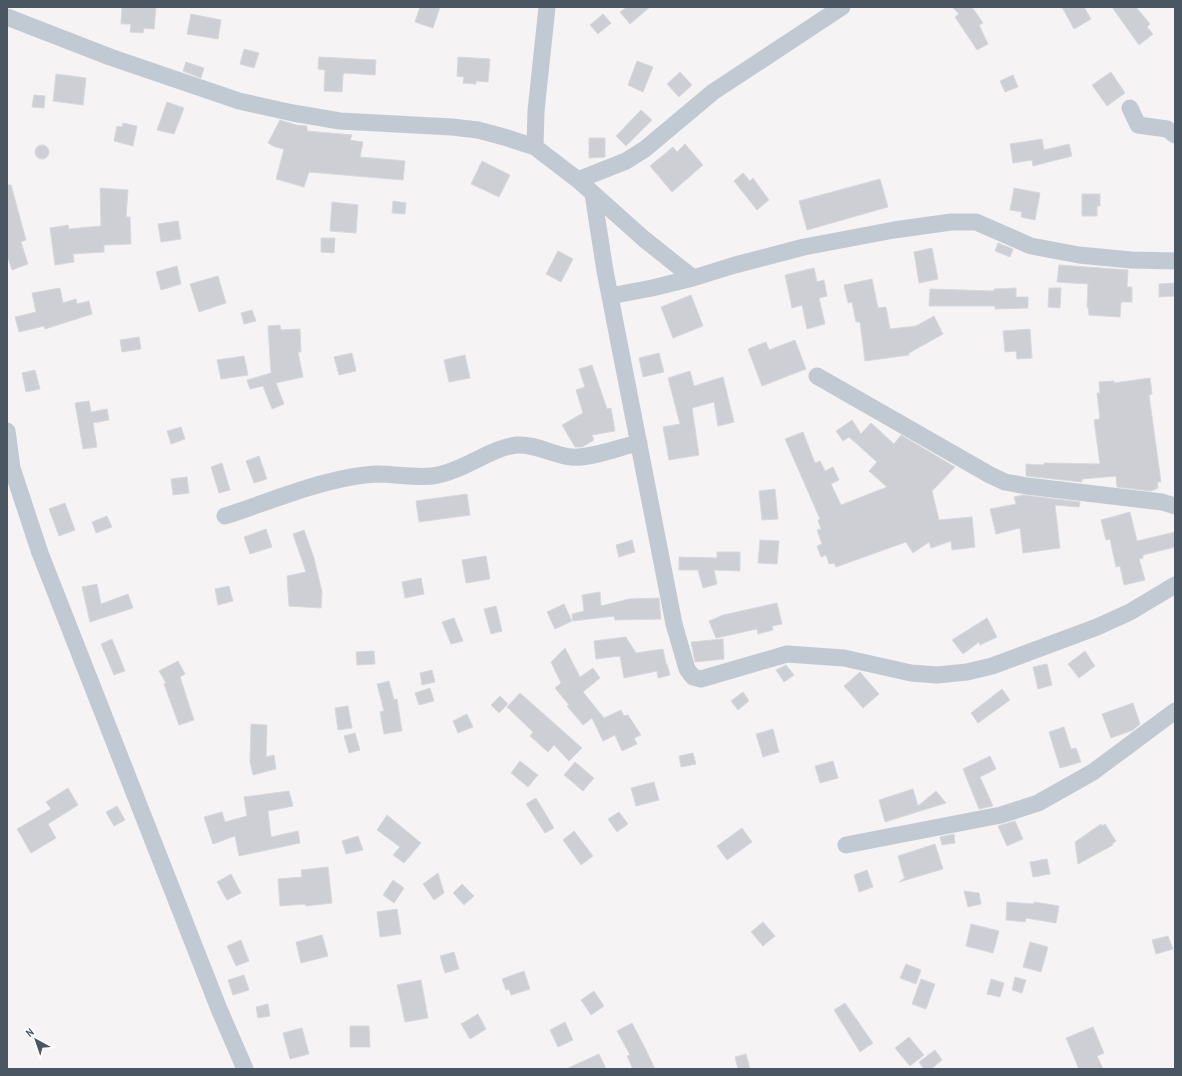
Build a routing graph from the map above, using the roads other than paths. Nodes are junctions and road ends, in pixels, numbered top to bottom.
1 (547, 7) edge
2 (842, 7) edge
3 (7, 17) edge
4 (1130, 108) dead end
5 (1175, 135) edge
6 (535, 147) junction
7 (578, 180) junction
8 (593, 194) junction
9 (1175, 261) edge
10 (693, 278) junction
11 (610, 296) junction
12 (817, 376) dead end
13 (7, 431) edge
14 (639, 443) junction
15 (1175, 506) edge
16 (225, 516) dead end
17 (1175, 585) edge
18 (1175, 711) edge
19 (846, 845) dead end
20 (245, 1069) edge

1 - 6 street
2 - 7 street
3 - 6 street
4 - 5 street
6 - 7 street
7 - 8 street
8 - 10 street
8 - 11 street
9 - 10 street
10 - 11 street
11 - 14 street
12 - 15 street
13 - 20 street
14 - 16 street
14 - 17 street
18 - 19 street

